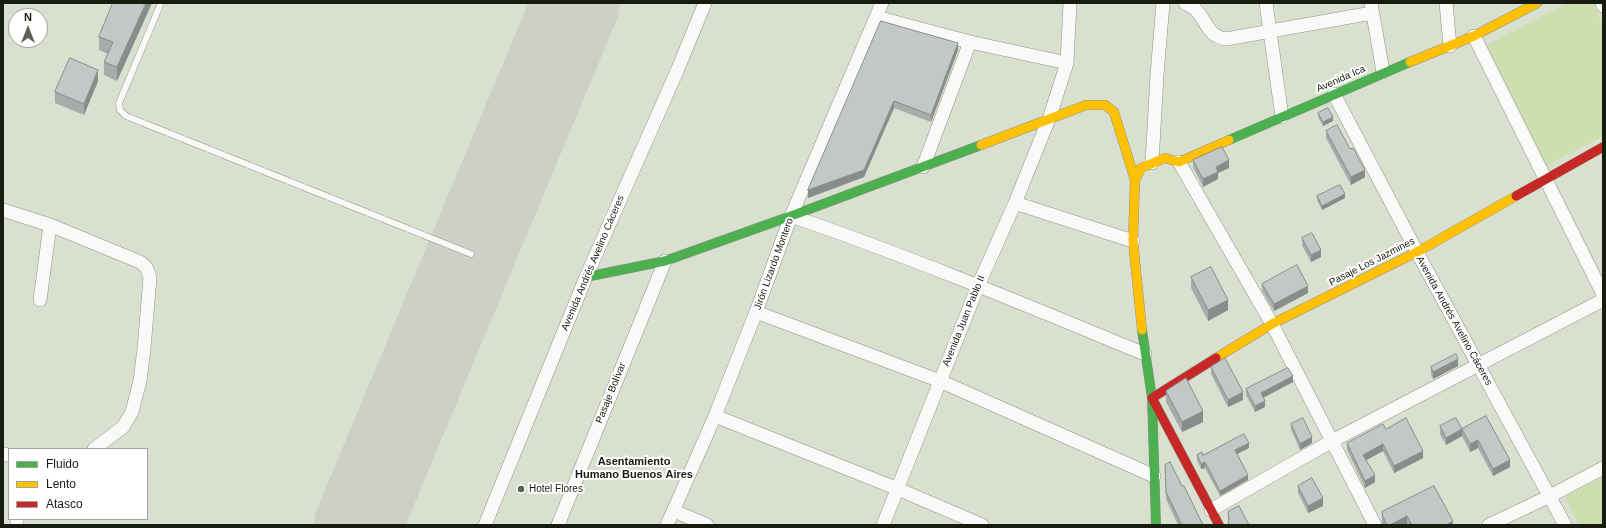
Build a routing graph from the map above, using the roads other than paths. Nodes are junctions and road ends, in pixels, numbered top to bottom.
1 (161, 3) edge
2 (705, 3) edge
3 (882, 3) edge
4 (1070, 3) edge
5 (1163, 3) edge
6 (1185, 3) edge
7 (1266, 3) edge
8 (1446, 3) edge
9 (1537, 3) edge
10 (1602, 3) edge
11 (1603, 6) edge
12 (1371, 8) edge
13 (876, 17) junction
14 (1270, 31) junction
15 (1474, 36) junction
16 (970, 42) junction
17 (1450, 46) junction
18 (1067, 63) junction
19 (1383, 72) junction
20 (1334, 94) junction
21 (1282, 117) junction
22 (1049, 119) junction
23 (1603, 147) edge
24 (1179, 162) junction
25 (1152, 163) junction
26 (923, 167) junction
27 (1545, 179) junction
28 (1135, 180) junction
29 (1015, 203) junction
30 (3, 210) edge
31 (791, 216) junction
32 (50, 225) junction
33 (1133, 241) junction
34 (1417, 252) junction
35 (471, 254) dead end
36 (665, 261) junction
37 (586, 278) junction
38 (978, 286) junction
39 (1603, 294) edge
40 (40, 300) dead end
41 (1603, 300) edge
42 (756, 312) junction
43 (1272, 324) junction
44 (1144, 354) junction
45 (1479, 366) junction
46 (940, 381) junction
47 (1152, 398) junction
48 (715, 416) junction
49 (1332, 441) junction
50 (95, 448) edge
51 (1603, 468) edge
52 (1154, 476) junction
53 (898, 489) junction
54 (1550, 496) junction
55 (1211, 510) junction
56 (674, 511) junction
57 (485, 525) edge
58 (558, 525) edge
59 (667, 525) edge
60 (707, 525) edge
61 (883, 525) edge
62 (982, 525) edge
63 (1156, 525) edge
64 (1219, 525) edge
65 (1375, 525) edge
66 (1489, 525) edge
67 (1565, 525) edge

1 - 35 lane
2 - 37 street, Avenida Andrés Avelino Cáceres
3 - 13 street, Jirón Lizardo Montero
4 - 18 street, Avenida Juan Pablo II
5 - 25 street
6 - 14 street
7 - 14 street
8 - 17 street
9 - 15 street, Avenida Ica
10 - 11 street
12 - 14 street
12 - 19 street
13 - 16 street
13 - 31 street, Jirón Lizardo Montero
14 - 21 street
15 - 17 street, Avenida Ica
15 - 27 street
16 - 18 street
16 - 26 street
17 - 19 street, Avenida Ica
18 - 22 street, Avenida Juan Pablo II
19 - 20 street, Avenida Ica
20 - 21 street, Avenida Ica
20 - 34 street, Avenida Andrés Avelino Cáceres
21 - 24 street, Avenida Ica
22 - 26 street
22 - 28 street
22 - 29 street, Avenida Juan Pablo II
23 - 27 street, Pasaje Los Jazmines
24 - 25 street, Avenida Ica
24 - 43 street
25 - 28 street
26 - 31 street
27 - 34 street, Pasaje Los Jazmines
27 - 39 street
28 - 33 street
29 - 33 street
29 - 38 street, Avenida Juan Pablo II
30 - 32 street
31 - 36 street
31 - 38 street
31 - 42 street, Jirón Lizardo Montero
32 - 40 street
32 - 50 street
33 - 44 street
34 - 43 street, Pasaje Los Jazmines
34 - 45 street, Avenida Andrés Avelino Cáceres
36 - 37 street
36 - 58 street, Pasaje Bolívar
37 - 57 street, Avenida Andrés Avelino Cáceres
38 - 44 street
38 - 46 street, Avenida Juan Pablo II
41 - 45 street
42 - 46 street
42 - 48 street, Jirón Lizardo Montero
43 - 47 street, Pasaje Los Jazmines
43 - 49 street
44 - 47 street
45 - 49 street
45 - 54 street, Avenida Andrés Avelino Cáceres
46 - 52 street
46 - 53 street, Avenida Juan Pablo II
47 - 52 street
47 - 55 street
48 - 53 street
48 - 56 street, Jirón Lizardo Montero
49 - 55 street
49 - 65 street
51 - 54 street
52 - 63 street
53 - 61 street, Avenida Juan Pablo II
53 - 62 street
54 - 66 street
54 - 67 street, Avenida Andrés Avelino Cáceres
55 - 64 street
56 - 59 street, Jirón Lizardo Montero
56 - 60 street

